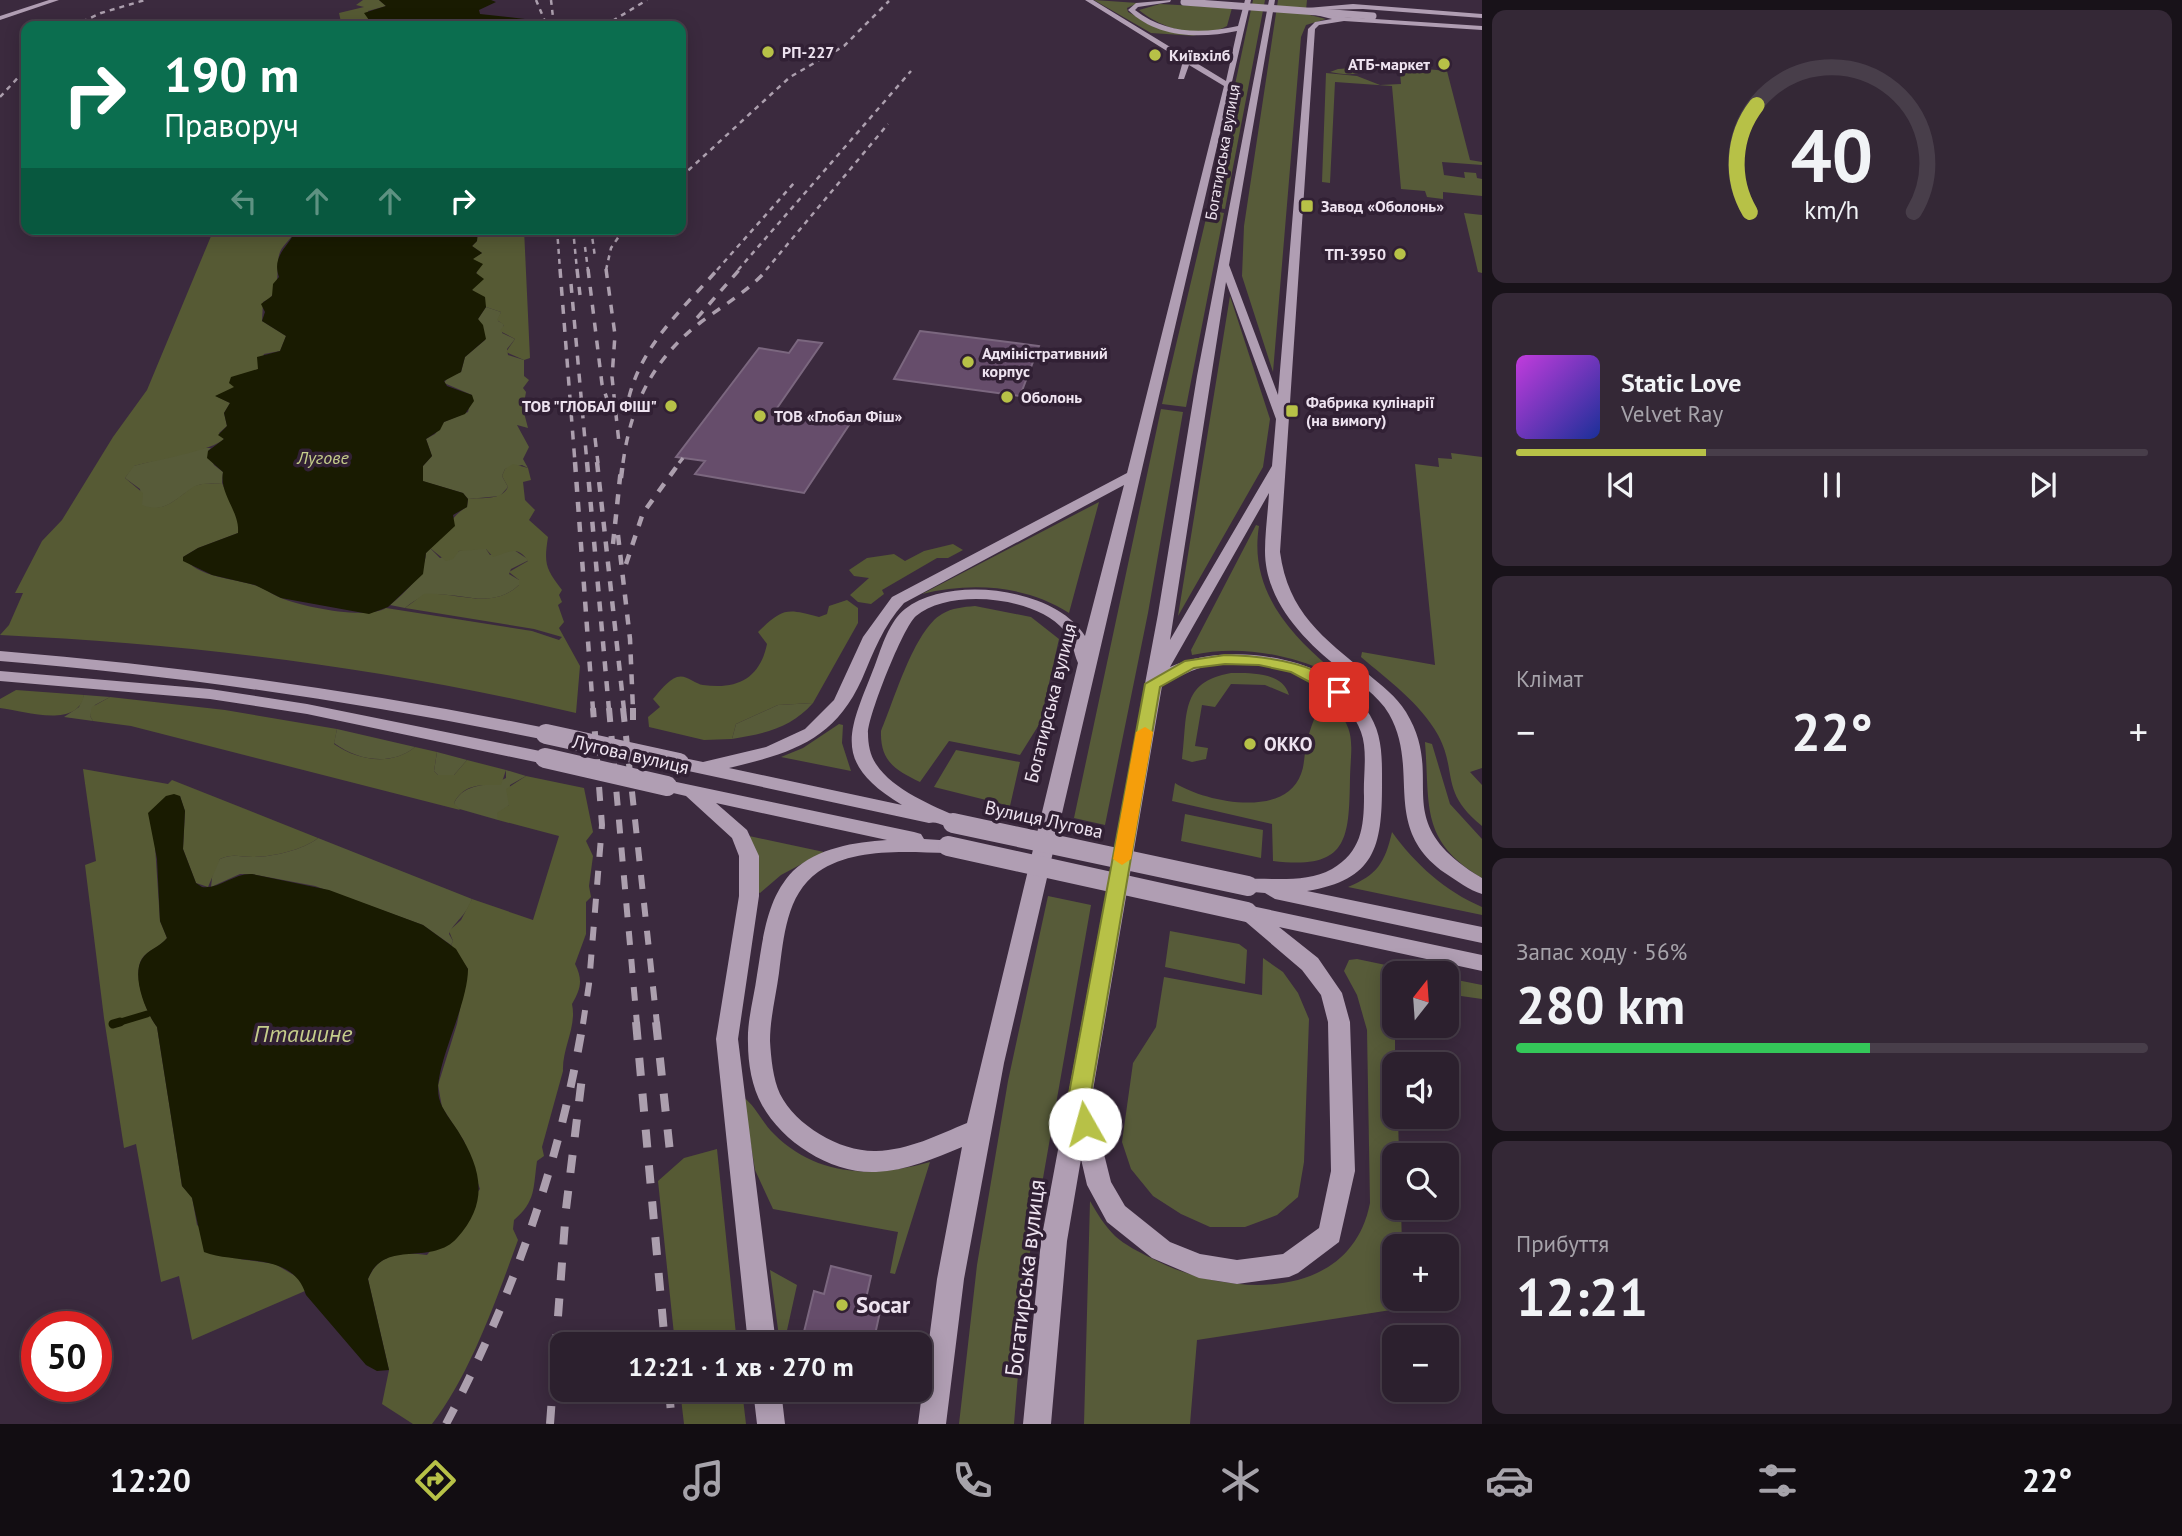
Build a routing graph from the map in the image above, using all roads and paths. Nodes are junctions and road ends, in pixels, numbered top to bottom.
1 (56, 0) edge
2 (1088, 0) edge
3 (1152, 0) edge
4 (1248, 0) edge
5 (1272, 0) edge
6 (1326, 0) edge
7 (1168, 1) edge
8 (1186, 1) edge
9 (1310, 4) edge
10 (1362, 7) junction
11 (0, 18) edge
12 (1344, 19) junction
13 (1482, 22) edge
14 (1241, 28) junction
15 (1187, 59) junction
16 (1181, 77) dead end
17 (1229, 86) junction
18 (1225, 267) junction
19 (1282, 423) junction
20 (1278, 464) junction
21 (1133, 475) junction
22 (0, 656) edge
23 (1086, 668) junction
24 (0, 676) edge
25 (1152, 684) junction
26 (704, 768) junction
27 (693, 792) junction
28 (953, 823) junction
29 (948, 846) junction
30 (1248, 886) junction
31 (1482, 887) edge
32 (1247, 912) junction
33 (1482, 935) edge
34 (1482, 962) edge
35 (1079, 1099) junction
36 (978, 1129) junction
37 (761, 1332) edge
38 (768, 1402) edge
39 (771, 1424) edge
40 (932, 1424) edge
41 (1037, 1424) edge

1 - 11 main road
2 - 15 main road
3 - 7 main road
4 - 14 main road, Богатирська вулиця
5 - 18 main road, Богатирська вулиця
6 - 10 main road
7 - 8 main road
7 - 14 main road
8 - 13 main road, bridge
9 - 10 main road
9 - 12 main road
10 - 13 main road
12 - 13 main road
12 - 19 main road, Богатирська вулиця
14 - 17 main road, Богатирська вулиця
15 - 16 main road
15 - 17 main road
17 - 21 main road, Богатирська вулиця
18 - 19 main road
18 - 25 main road, Богатирська вулиця
19 - 20 main road, Богатирська вулиця
20 - 25 main road, Богатирська вулиця
20 - 31 main road, Богатирська вулиця
21 - 23 main road, Богатирська вулиця
21 - 26 main road
22 - 26 main road, Лугова вулиця, bridge
23 - 28 main road
23 - 36 main road, Богатирська вулиця
24 - 27 main road, Лугова вулиця, bridge
25 - 30 main road
25 - 35 main road, Богатирська вулиця
26 - 28 main road, Лугова вулиця
27 - 29 main road, Лугова вулиця
27 - 37 main road
28 - 30 main road, Вулиця Лугова, bridge
29 - 32 main road, Лугова вулиця, bridge
29 - 36 main road
30 - 33 main road, Вулиця Лугова
32 - 34 main road, Лугова вулиця
32 - 35 main road
35 - 41 main road, Богатирська вулиця
36 - 40 main road, Богатирська вулиця
38 - 39 main road

